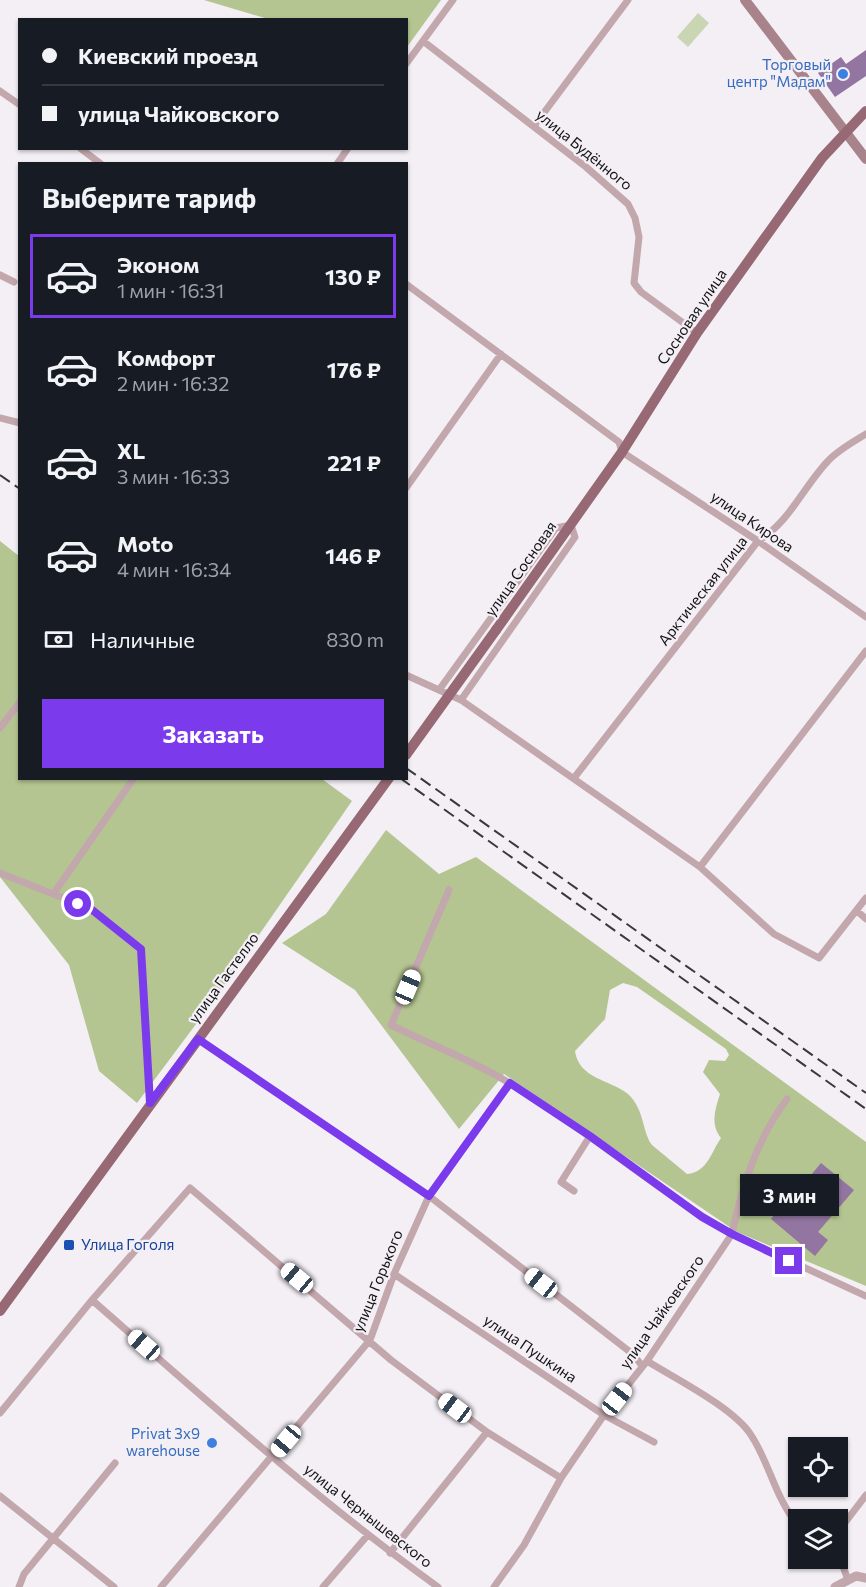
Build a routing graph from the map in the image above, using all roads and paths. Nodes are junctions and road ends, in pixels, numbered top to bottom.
1 (453, 0) edge
2 (628, 0) edge
3 (746, 0) edge
4 (423, 41) junction
5 (408, 61) edge
6 (0, 91) edge
7 (18, 104) edge
8 (866, 111) edge
9 (534, 126) junction
10 (845, 131) junction
11 (83, 150) edge
12 (866, 159) edge
13 (98, 162) edge
14 (0, 275) edge
15 (14, 282) dead end
16 (408, 285) edge
17 (697, 333) junction
18 (501, 354) junction
19 (0, 418) edge
20 (18, 422) edge
21 (866, 434) edge
22 (622, 452) junction
23 (408, 483) edge
24 (571, 525) junction
25 (758, 541) junction
26 (866, 618) edge
27 (866, 651) edge
28 (408, 676) edge
29 (439, 690) junction
30 (460, 700) junction
31 (18, 705) edge
32 (0, 728) edge
33 (408, 752) edge
34 (574, 778) junction
35 (133, 780) edge
36 (388, 780) edge
37 (700, 867) junction
38 (0, 873) edge
39 (449, 890) dead end
40 (54, 893) junction
41 (866, 898) edge
42 (857, 911) junction
43 (866, 919) edge
44 (198, 1039) junction
45 (510, 1083) junction
46 (788, 1099) dead end
47 (150, 1103) junction
48 (590, 1136) junction
49 (574, 1191) dead end
50 (429, 1196) junction
51 (732, 1234) junction
52 (394, 1274) junction
53 (866, 1296) edge
54 (92, 1300) junction
55 (0, 1311) edge
56 (370, 1340) junction
57 (645, 1364) junction
58 (0, 1413) edge
59 (604, 1415) junction
60 (487, 1432) junction
61 (654, 1442) dead end
62 (272, 1458) junction
63 (115, 1463) dead end
64 (561, 1478) junction
65 (866, 1495) edge
66 (0, 1496) edge
67 (788, 1514) edge
68 (848, 1519) edge
69 (367, 1536) junction
70 (53, 1538) junction
71 (390, 1553) junction
72 (844, 1569) edge
73 (866, 1578) edge
74 (848, 1580) junction
75 (19, 1587) edge
76 (114, 1587) edge
77 (161, 1587) edge
78 (324, 1587) edge
79 (438, 1587) edge
80 (494, 1587) edge
81 (835, 1587) edge

1 - 4 street
2 - 9 street
3 - 10 main road
4 - 5 street
4 - 9 street, улица Будённого
6 - 7 street
8 - 10 main road, Сосновая улица
9 - 17 street, улица Будённого
10 - 12 main road
10 - 17 main road, Сосновая улица
11 - 13 street
14 - 15 street
16 - 18 street, улица Кирова
17 - 22 main road, Сосновая улица
18 - 22 street, улица Кирова
18 - 23 street
19 - 20 street
21 - 25 street, Арктическая улица
22 - 24 main road, Сосновая улица
22 - 25 street, улица Кирова
24 - 29 street
24 - 30 street
24 - 33 main road, улица Сосновая, bridge
25 - 26 street, улица Кирова
25 - 34 street, Арктическая улица
27 - 37 street
28 - 29 street
29 - 30 street
30 - 34 street
31 - 32 street
34 - 37 street
35 - 40 street
36 - 44 main road, улица Гастелло
37 - 42 street
38 - 40 street
39 - 45 street
40 - 47 street
41 - 42 street
42 - 43 street
44 - 47 main road, улица Гастелло
44 - 50 street
45 - 48 street
45 - 50 street, улица Горького
46 - 51 street
47 - 55 main road, улица Гастелло
48 - 49 street
48 - 51 street
50 - 52 street, улица Горького
50 - 57 street
51 - 53 street
51 - 57 street, улица Чайковского
52 - 56 street, улица Горького
52 - 59 street, улица Пушкина
54 - 56 street
54 - 58 street
54 - 62 street, улица Чернышевского
56 - 60 street
56 - 62 street, улица Горького
57 - 59 street, улица Чайковского
57 - 67 street
59 - 61 street, улица Пушкина
59 - 64 street, улица Чайковского
60 - 64 street
60 - 71 street
62 - 69 street, улица Чернышевского
62 - 77 street, улица Горького
63 - 70 street
64 - 80 street, улица Чайковского
65 - 68 street
66 - 70 street
69 - 71 street, улица Чернышевского
69 - 78 street
70 - 75 street
70 - 76 street
71 - 79 street, улица Чернышевского
72 - 74 street
73 - 74 street
74 - 81 street

